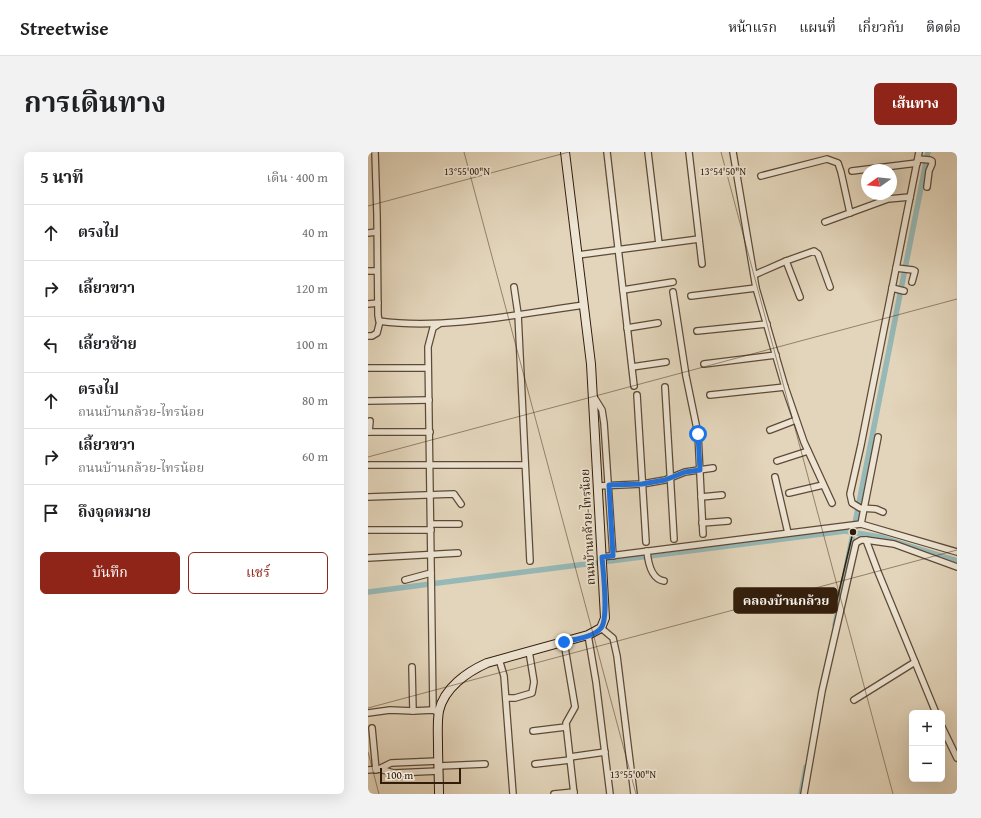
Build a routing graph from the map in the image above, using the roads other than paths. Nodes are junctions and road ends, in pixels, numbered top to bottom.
1 (375, 152) edge
2 (565, 152) edge
3 (607, 152) edge
4 (648, 152) edge
5 (689, 152) edge
6 (733, 152) edge
7 (919, 152) edge
8 (919, 161) junction
9 (852, 171) dead end
10 (761, 176) dead end
11 (927, 187) dead end
12 (910, 197) junction
13 (850, 213) junction
14 (825, 222) dead end
15 (377, 232) junction
16 (368, 233) edge
17 (699, 239) junction
18 (659, 244) junction
19 (618, 250) junction
20 (578, 255) junction
21 (786, 261) junction
22 (702, 264) dead end
23 (898, 268) junction
24 (368, 271) edge
25 (378, 271) junction
26 (754, 275) junction
27 (673, 282) dead end
28 (912, 282) dead end
29 (514, 287) dead end
30 (830, 287) dead end
31 (756, 288) junction
32 (893, 288) junction
33 (623, 290) junction
34 (903, 291) dead end
35 (673, 292) dead end
36 (691, 296) dead end
37 (800, 297) dead end
38 (378, 303) junction
39 (368, 304) edge
40 (584, 305) junction
41 (518, 314) junction
42 (380, 321) junction
43 (658, 323) dead end
44 (438, 324) junction
45 (766, 324) junction
46 (627, 328) junction
47 (697, 331) dead end
48 (368, 336) edge
49 (776, 355) junction
50 (666, 362) dead end
51 (704, 364) dead end
52 (632, 367) junction
53 (368, 368) edge
54 (428, 368) junction
55 (634, 386) dead end
56 (666, 387) dead end
57 (785, 387) junction
58 (637, 395) dead end
59 (710, 395) dead end
60 (593, 396) junction
61 (429, 400) junction
62 (368, 401) edge
63 (796, 420) junction
64 (370, 422) dead end
65 (770, 430) dead end
66 (369, 432) edge
67 (430, 432) junction
68 (878, 437) dead end
69 (808, 451) junction
70 (777, 461) dead end
71 (368, 465) edge
72 (430, 465) junction
73 (525, 465) junction
74 (713, 468) dead end
75 (700, 470) junction
76 (776, 477) dead end
77 (671, 478) junction
78 (642, 484) junction
79 (609, 485) junction
80 (823, 485) junction
81 (598, 486) junction
82 (789, 493) dead end
83 (431, 495) junction
84 (722, 495) dead end
85 (368, 497) edge
86 (701, 497) junction
87 (832, 503) dead end
88 (461, 504) dead end
89 (862, 508) junction
90 (883, 512) dead end
91 (728, 521) dead end
92 (702, 523) junction
93 (459, 524) dead end
94 (859, 524) junction
95 (431, 527) junction
96 (368, 530) edge
97 (788, 533) junction
98 (703, 534) dead end
99 (674, 539) dead end
100 (866, 540) junction
101 (646, 542) dead end
102 (957, 552) edge
103 (458, 553) dead end
104 (647, 553) junction
105 (431, 554) junction
106 (613, 556) junction
107 (368, 558) edge
108 (530, 561) dead end
109 (602, 561) junction
110 (957, 567) edge
111 (431, 573) junction
112 (405, 580) dead end
113 (664, 581) dead end
114 (601, 628) junction
115 (588, 636) junction
116 (564, 642) junction
117 (528, 651) junction
118 (499, 659) junction
119 (915, 662) junction
120 (412, 667) dead end
121 (506, 698) junction
122 (854, 700) dead end
123 (935, 710) edge
124 (413, 711) junction
125 (436, 711) junction
126 (368, 713) edge
127 (372, 728) dead end
128 (566, 728) junction
129 (533, 731) dead end
130 (945, 733) edge
131 (605, 752) junction
132 (570, 758) junction
133 (957, 758) edge
134 (485, 764) dead end
135 (535, 764) dead end
136 (438, 766) junction
137 (377, 769) junction
138 (368, 770) edge
139 (574, 793) edge
140 (439, 794) edge
141 (513, 794) edge
142 (554, 794) edge
143 (610, 794) edge
144 (634, 794) edge
145 (804, 794) edge

1 - 15 street
2 - 20 street, ถนนบ้านกล้วย-ไทรน้อย
3 - 19 street
4 - 18 street
5 - 17 street
6 - 26 street
7 - 8 street
8 - 9 street
8 - 11 street
8 - 12 street
10 - 13 street
12 - 13 street
12 - 23 street
13 - 14 street
15 - 16 street
15 - 25 street
17 - 18 street
17 - 22 street
18 - 19 street
19 - 20 street
19 - 33 street
20 - 40 street, ถนนบ้านกล้วย-ไทรน้อย
21 - 26 street
21 - 30 street
21 - 37 street
23 - 28 street
23 - 32 street
24 - 25 street
25 - 38 street
26 - 31 street
27 - 33 street
29 - 41 street
31 - 36 street
31 - 45 street
32 - 34 street
32 - 89 street
33 - 46 street
35 - 75 street
38 - 39 street
38 - 42 street
40 - 41 street
40 - 60 street, ถนนบ้านกล้วย-ไทรน้อย
41 - 44 street
41 - 73 street
42 - 44 street
42 - 48 street
43 - 46 street
44 - 54 street
45 - 47 street
45 - 49 street
46 - 52 street
49 - 51 street
49 - 57 street
50 - 52 street
52 - 55 street
53 - 54 street
54 - 61 street
56 - 77 street
57 - 59 street
57 - 63 street
58 - 78 street
60 - 79 street
60 - 81 street, ถนนบ้านกล้วย-ไทรน้อย
61 - 62 street
61 - 67 street
63 - 65 street
63 - 69 street
64 - 66 street
66 - 67 street
67 - 72 street
68 - 89 street
69 - 70 street
69 - 80 street
71 - 72 street
72 - 73 street
72 - 83 street
73 - 108 street
74 - 75 street
75 - 77 street
75 - 86 street
76 - 97 street
77 - 78 street
77 - 99 street
78 - 79 street
78 - 101 street
79 - 81 street
79 - 106 street
80 - 82 street
80 - 87 street
81 - 109 street, ถนนบ้านกล้วย-ไทรน้อย
83 - 85 street
83 - 88 street
83 - 95 street
84 - 86 street
86 - 92 street
89 - 90 street
89 - 94 street
91 - 92 street
92 - 98 street
93 - 95 street
94 - 97 street
94 - 102 street
95 - 96 street
95 - 105 street
97 - 104 street
100 - 110 street
100 - 119 street
100 - 145 street
103 - 105 street
104 - 106 street
104 - 113 street
105 - 107 street
105 - 111 street
106 - 109 street
109 - 114 street, ถนนบ้านกล้วย-ไทรน้อย
111 - 112 street
111 - 125 street
114 - 115 street
114 - 144 street
115 - 116 street
115 - 131 street
116 - 117 street
116 - 128 street
117 - 118 street
117 - 121 street
118 - 121 street
118 - 125 street
119 - 122 street
119 - 123 street
120 - 124 street
121 - 141 street
124 - 125 street
124 - 126 street
125 - 136 street
127 - 137 street
128 - 129 street
128 - 132 street
130 - 133 street
131 - 132 street
131 - 143 street
132 - 135 street
132 - 139 street
134 - 136 street
136 - 137 street
136 - 137 street
136 - 140 street
137 - 138 street
139 - 142 street

